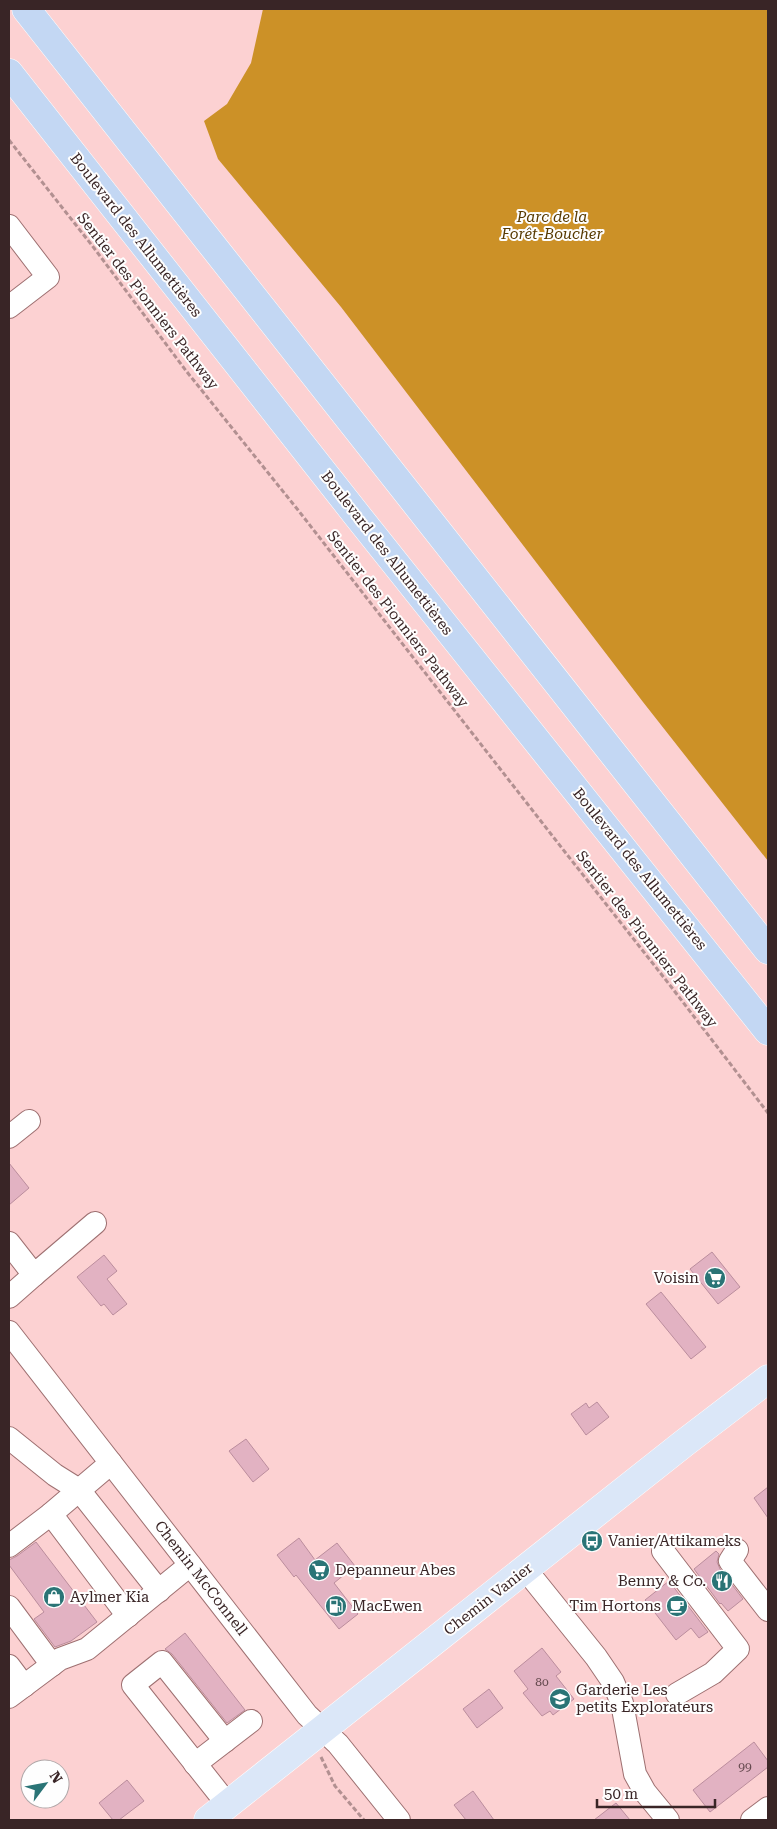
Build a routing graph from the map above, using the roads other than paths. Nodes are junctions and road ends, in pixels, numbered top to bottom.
1 (26, 9) edge
2 (9, 72) edge
3 (9, 228) edge
4 (9, 307) edge
5 (768, 950) edge
6 (768, 1031) edge
7 (29, 1121) dead end
8 (9, 1138) edge
9 (95, 1223) dead end
10 (9, 1243) edge
11 (34, 1275) junction
12 (9, 1297) edge
13 (9, 1332) edge
14 (768, 1379) edge
15 (9, 1438) edge
16 (111, 1463) junction
17 (79, 1490) junction
18 (51, 1514) junction
19 (9, 1546) edge
20 (737, 1550) dead end
21 (663, 1551) dead end
22 (190, 1565) junction
23 (526, 1570) junction
24 (159, 1591) junction
25 (9, 1607) edge
26 (768, 1610) edge
27 (128, 1616) junction
28 (52, 1665) junction
29 (9, 1666) edge
30 (16, 1692) edge
31 (677, 1694) dead end
32 (250, 1721) dead end
33 (323, 1728) junction
34 (224, 1741) junction
35 (195, 1764) junction
36 (768, 1808) edge
37 (218, 1813) edge
38 (398, 1820) edge
39 (668, 1820) edge
40 (752, 1820) edge

1 - 5 highway
2 - 6 highway, Boulevard des Allumettières
3 - 4 street
7 - 8 street
9 - 11 street
10 - 11 street
11 - 12 street
13 - 16 street, Chemin McConnell
14 - 23 main road, Chemin Vanier
15 - 17 street
16 - 17 street
16 - 22 street, Chemin McConnell
17 - 18 street
17 - 24 street
18 - 19 street
18 - 27 street
20 - 26 street
21 - 31 street
22 - 24 street
22 - 33 street, Chemin McConnell
23 - 33 main road, Chemin Vanier
23 - 39 street
24 - 27 street
25 - 28 street
27 - 28 street
28 - 30 street
29 - 30 street
32 - 34 street
33 - 37 main road, Chemin Vanier
33 - 38 street, Chemin McConnell
34 - 35 street
34 - 35 street
35 - 37 street
36 - 40 street

